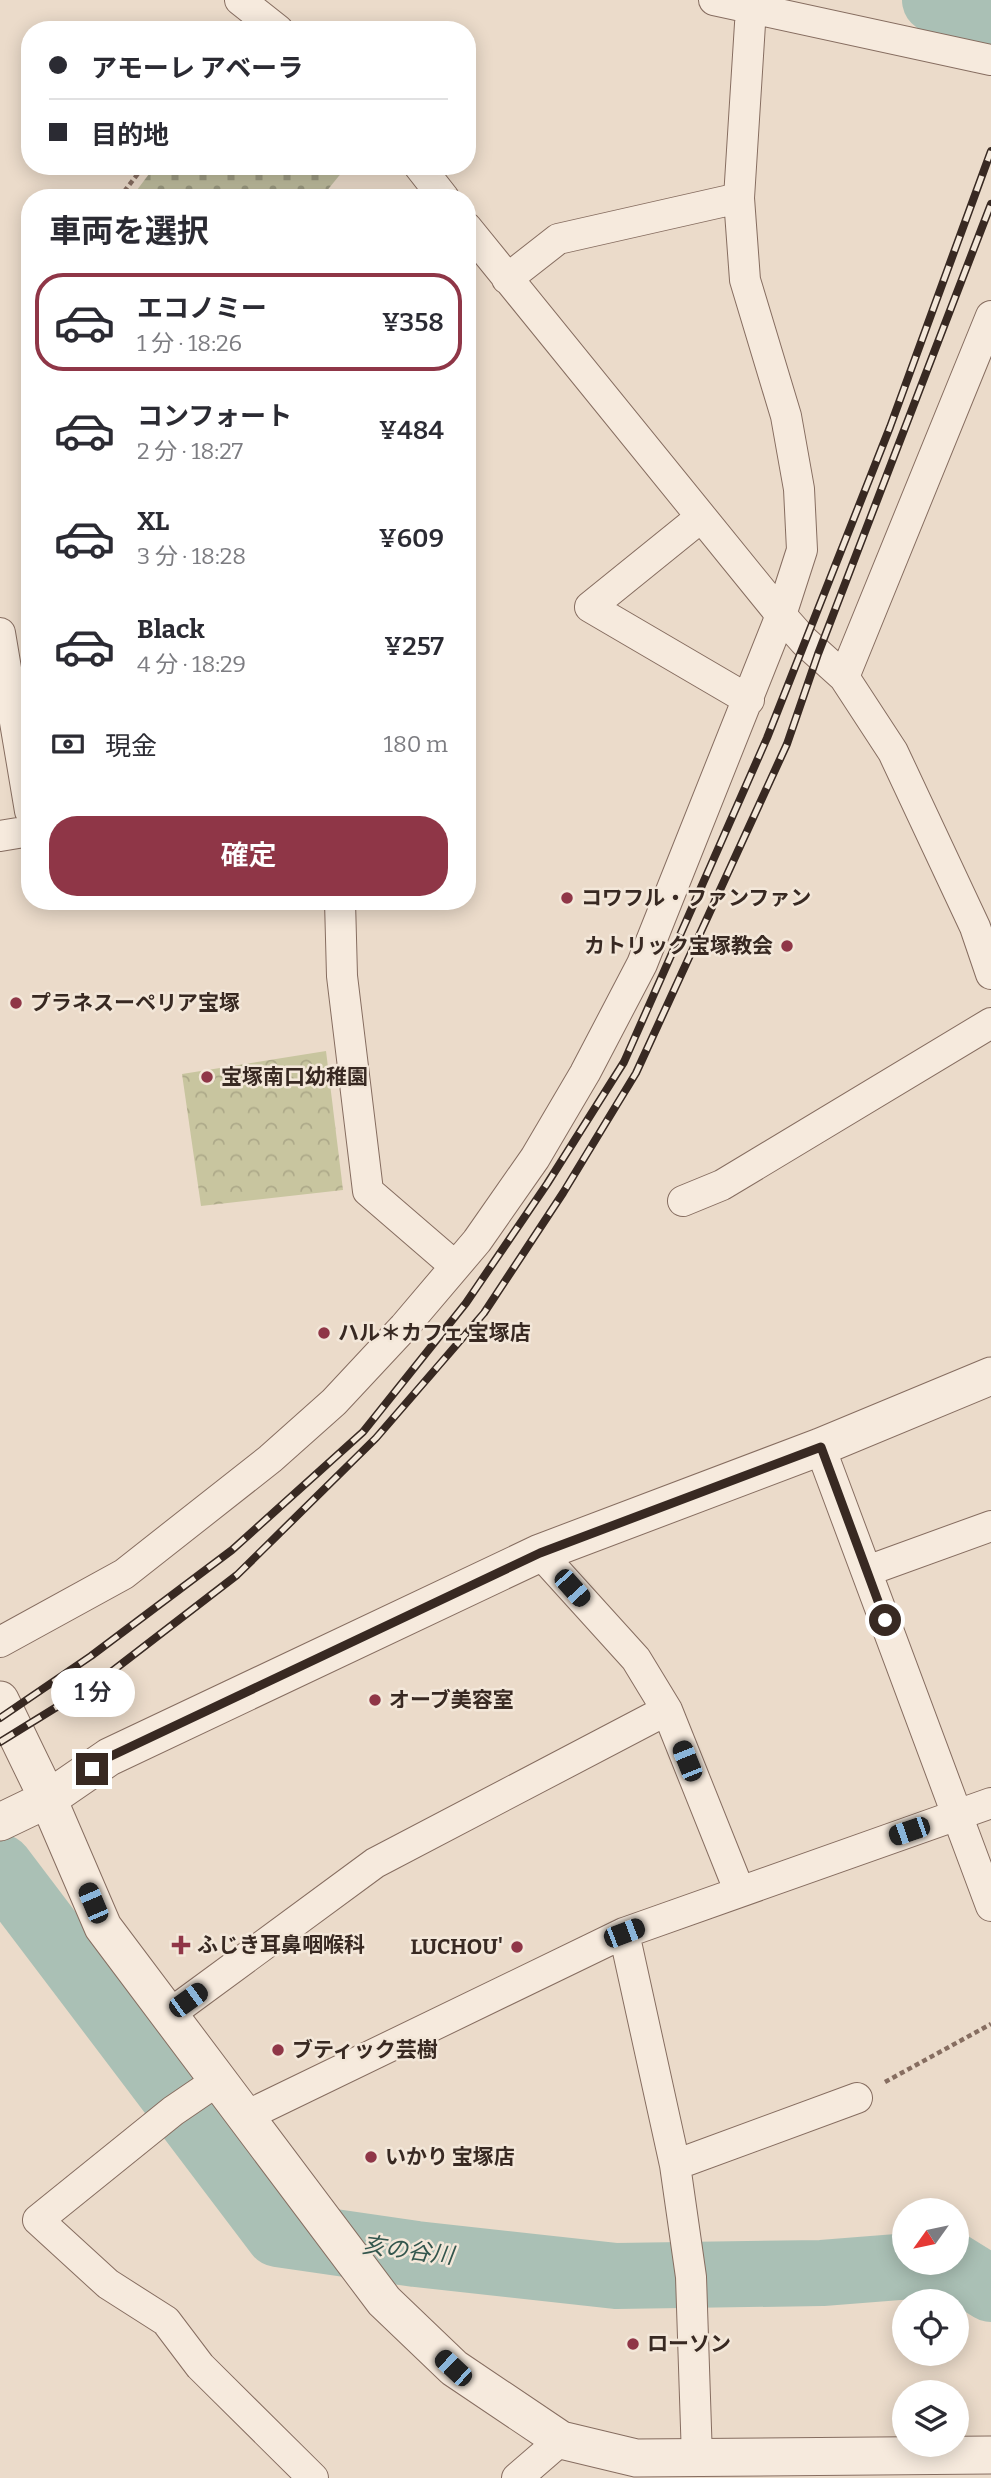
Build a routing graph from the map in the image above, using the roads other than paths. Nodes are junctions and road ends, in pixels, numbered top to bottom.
1 (240, 0) edge
2 (714, 0) edge
3 (751, 8) junction
4 (267, 21) edge
5 (991, 60) edge
6 (426, 175) edge
7 (437, 189) edge
8 (740, 198) junction
9 (476, 239) edge
10 (507, 279) junction
11 (991, 317) edge
12 (700, 517) junction
13 (781, 615) junction
14 (0, 633) edge
15 (844, 677) junction
16 (748, 700) junction
17 (21, 758) edge
18 (21, 832) edge
19 (0, 836) edge
20 (340, 910) edge
21 (991, 974) edge
22 (991, 1023) edge
23 (683, 1201) dead end
24 (455, 1266) junction
25 (991, 1376) edge
26 (821, 1447) junction
27 (991, 1526) edge
28 (540, 1553) junction
29 (867, 1571) junction
30 (0, 1642) edge
31 (0, 1700) edge
32 (667, 1710) junction
33 (48, 1799) junction
34 (991, 1803) edge
35 (958, 1814) junction
36 (0, 1822) edge
37 (739, 1890) junction
38 (991, 1906) edge
39 (624, 1933) junction
40 (167, 2016) junction
41 (195, 2095) junction
42 (857, 2098) road end
43 (246, 2116) junction
44 (675, 2165) junction
45 (561, 2440) junction
46 (991, 2455) edge
47 (697, 2458) junction
48 (635, 2468) edge
49 (313, 2478) edge
50 (517, 2478) edge

1 - 4 street
2 - 3 street
3 - 5 street
3 - 8 street
6 - 7 street
8 - 10 street
8 - 13 street
9 - 10 street
10 - 12 street
11 - 15 street
12 - 13 street
12 - 16 street
13 - 15 street
13 - 16 street
14 - 17 street
15 - 21 street
16 - 24 street
18 - 19 street
20 - 24 street
22 - 23 street
24 - 30 street
25 - 26 street
26 - 28 street
26 - 29 street
27 - 29 street
28 - 32 street
28 - 33 street
29 - 35 street
31 - 33 street
32 - 37 street
32 - 40 street
33 - 36 street
33 - 40 street
34 - 35 street
35 - 37 street
35 - 38 street
37 - 39 street
39 - 43 street
39 - 44 street
40 - 41 street
41 - 43 street
41 - 49 street
42 - 44 street
43 - 45 street
44 - 47 street
45 - 48 street
45 - 50 street
46 - 47 street
47 - 48 street

